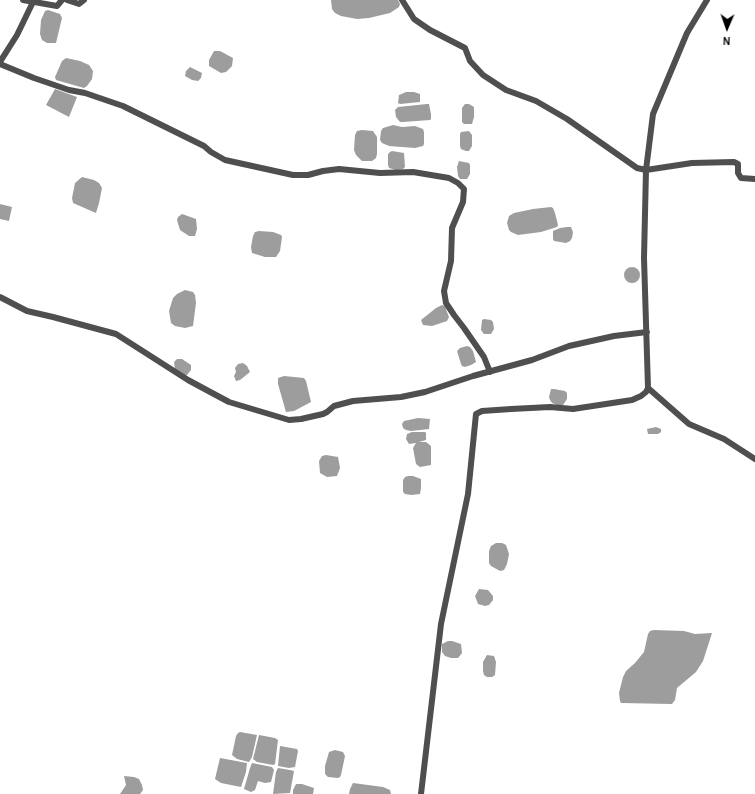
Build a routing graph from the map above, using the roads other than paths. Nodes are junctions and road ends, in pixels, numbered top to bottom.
1 (23, 0) edge
2 (62, 0) edge
3 (67, 0) edge
4 (84, 0) edge
5 (402, 0) edge
6 (707, 0) edge
7 (33, 2) junction
8 (0, 63) edge
9 (646, 170) junction
10 (755, 179) edge
11 (0, 297) edge
12 (647, 332) junction
13 (490, 372) junction
14 (648, 388) junction
15 (755, 459) edge
16 (421, 794) edge

1 - 7 street
2 - 7 street
3 - 4 street
5 - 9 street
6 - 9 street
7 - 8 street
8 - 13 street
9 - 10 street
9 - 12 street
11 - 13 street
12 - 13 street
12 - 14 street
14 - 15 street
14 - 16 street

